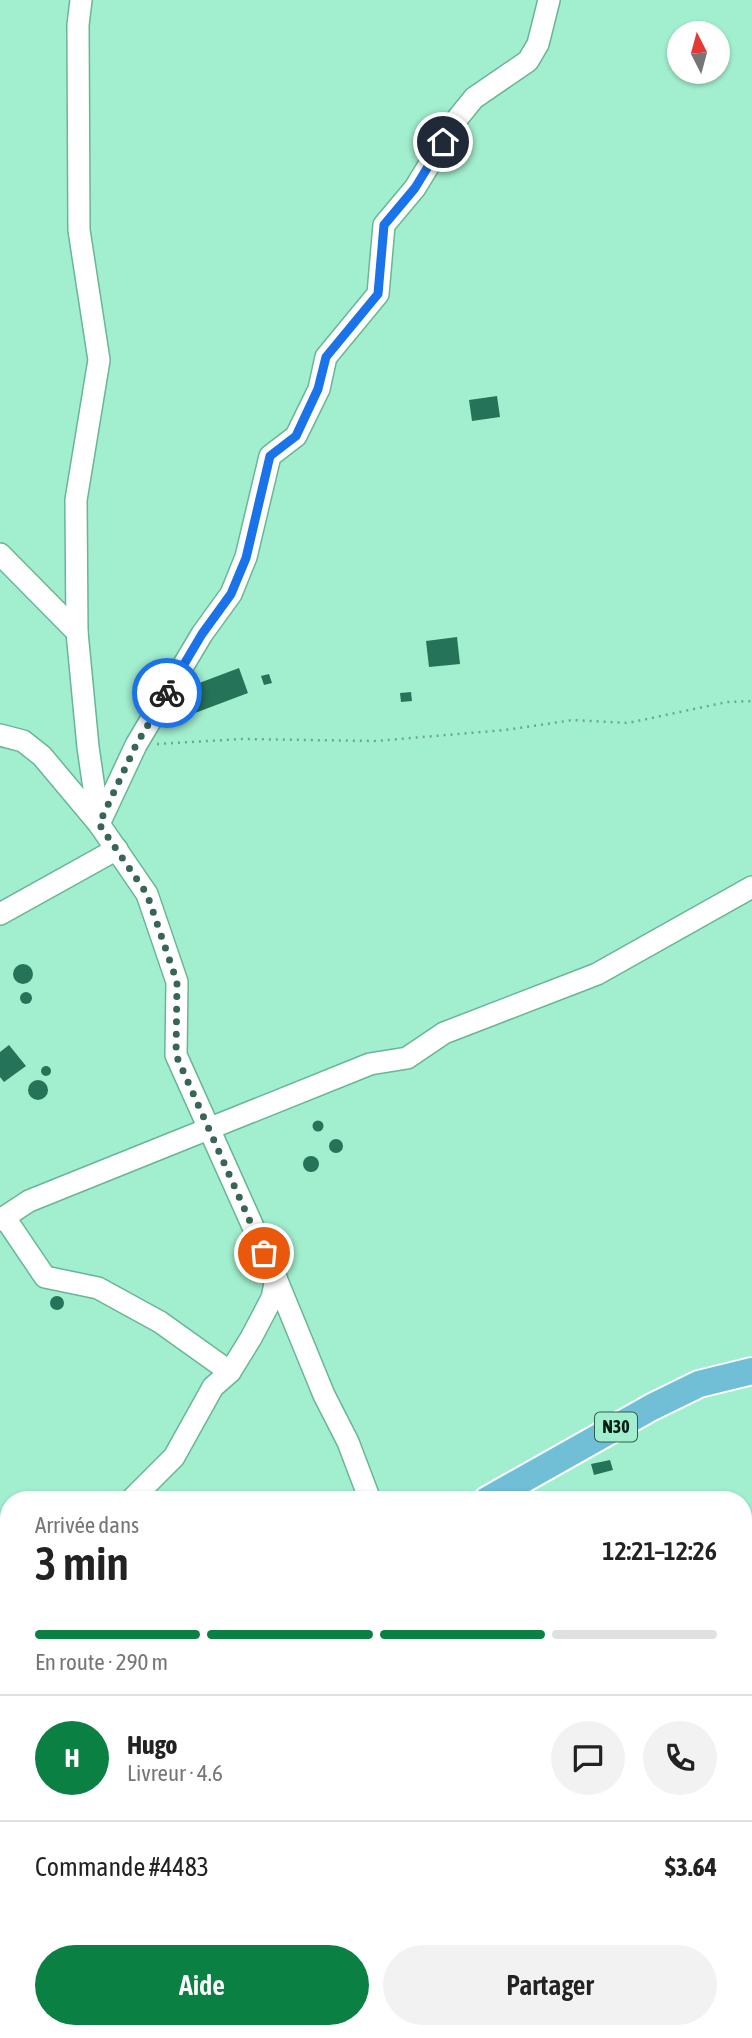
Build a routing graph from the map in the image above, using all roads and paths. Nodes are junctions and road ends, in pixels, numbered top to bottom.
1 (81, 0) edge
2 (549, 0) edge
3 (0, 554) edge
4 (77, 632) junction
5 (752, 701) edge
6 (0, 734) edge
7 (136, 745) junction
8 (99, 824) junction
9 (117, 849) junction
10 (752, 887) edge
11 (0, 914) edge
12 (207, 1128) junction
13 (3, 1219) edge
14 (276, 1278) junction
15 (752, 1371) edge
16 (230, 1372) junction
17 (140, 1491) edge
18 (366, 1491) edge
19 (503, 1491) edge

1 - 4 street
2 - 7 street
3 - 4 street
4 - 8 street
5 - 7 path
6 - 8 street
7 - 8 street
8 - 9 street
9 - 11 street
9 - 12 street
10 - 12 street
12 - 13 street
12 - 14 street
13 - 16 street
14 - 16 street
14 - 18 street
15 - 19 main road, N30
16 - 17 street

